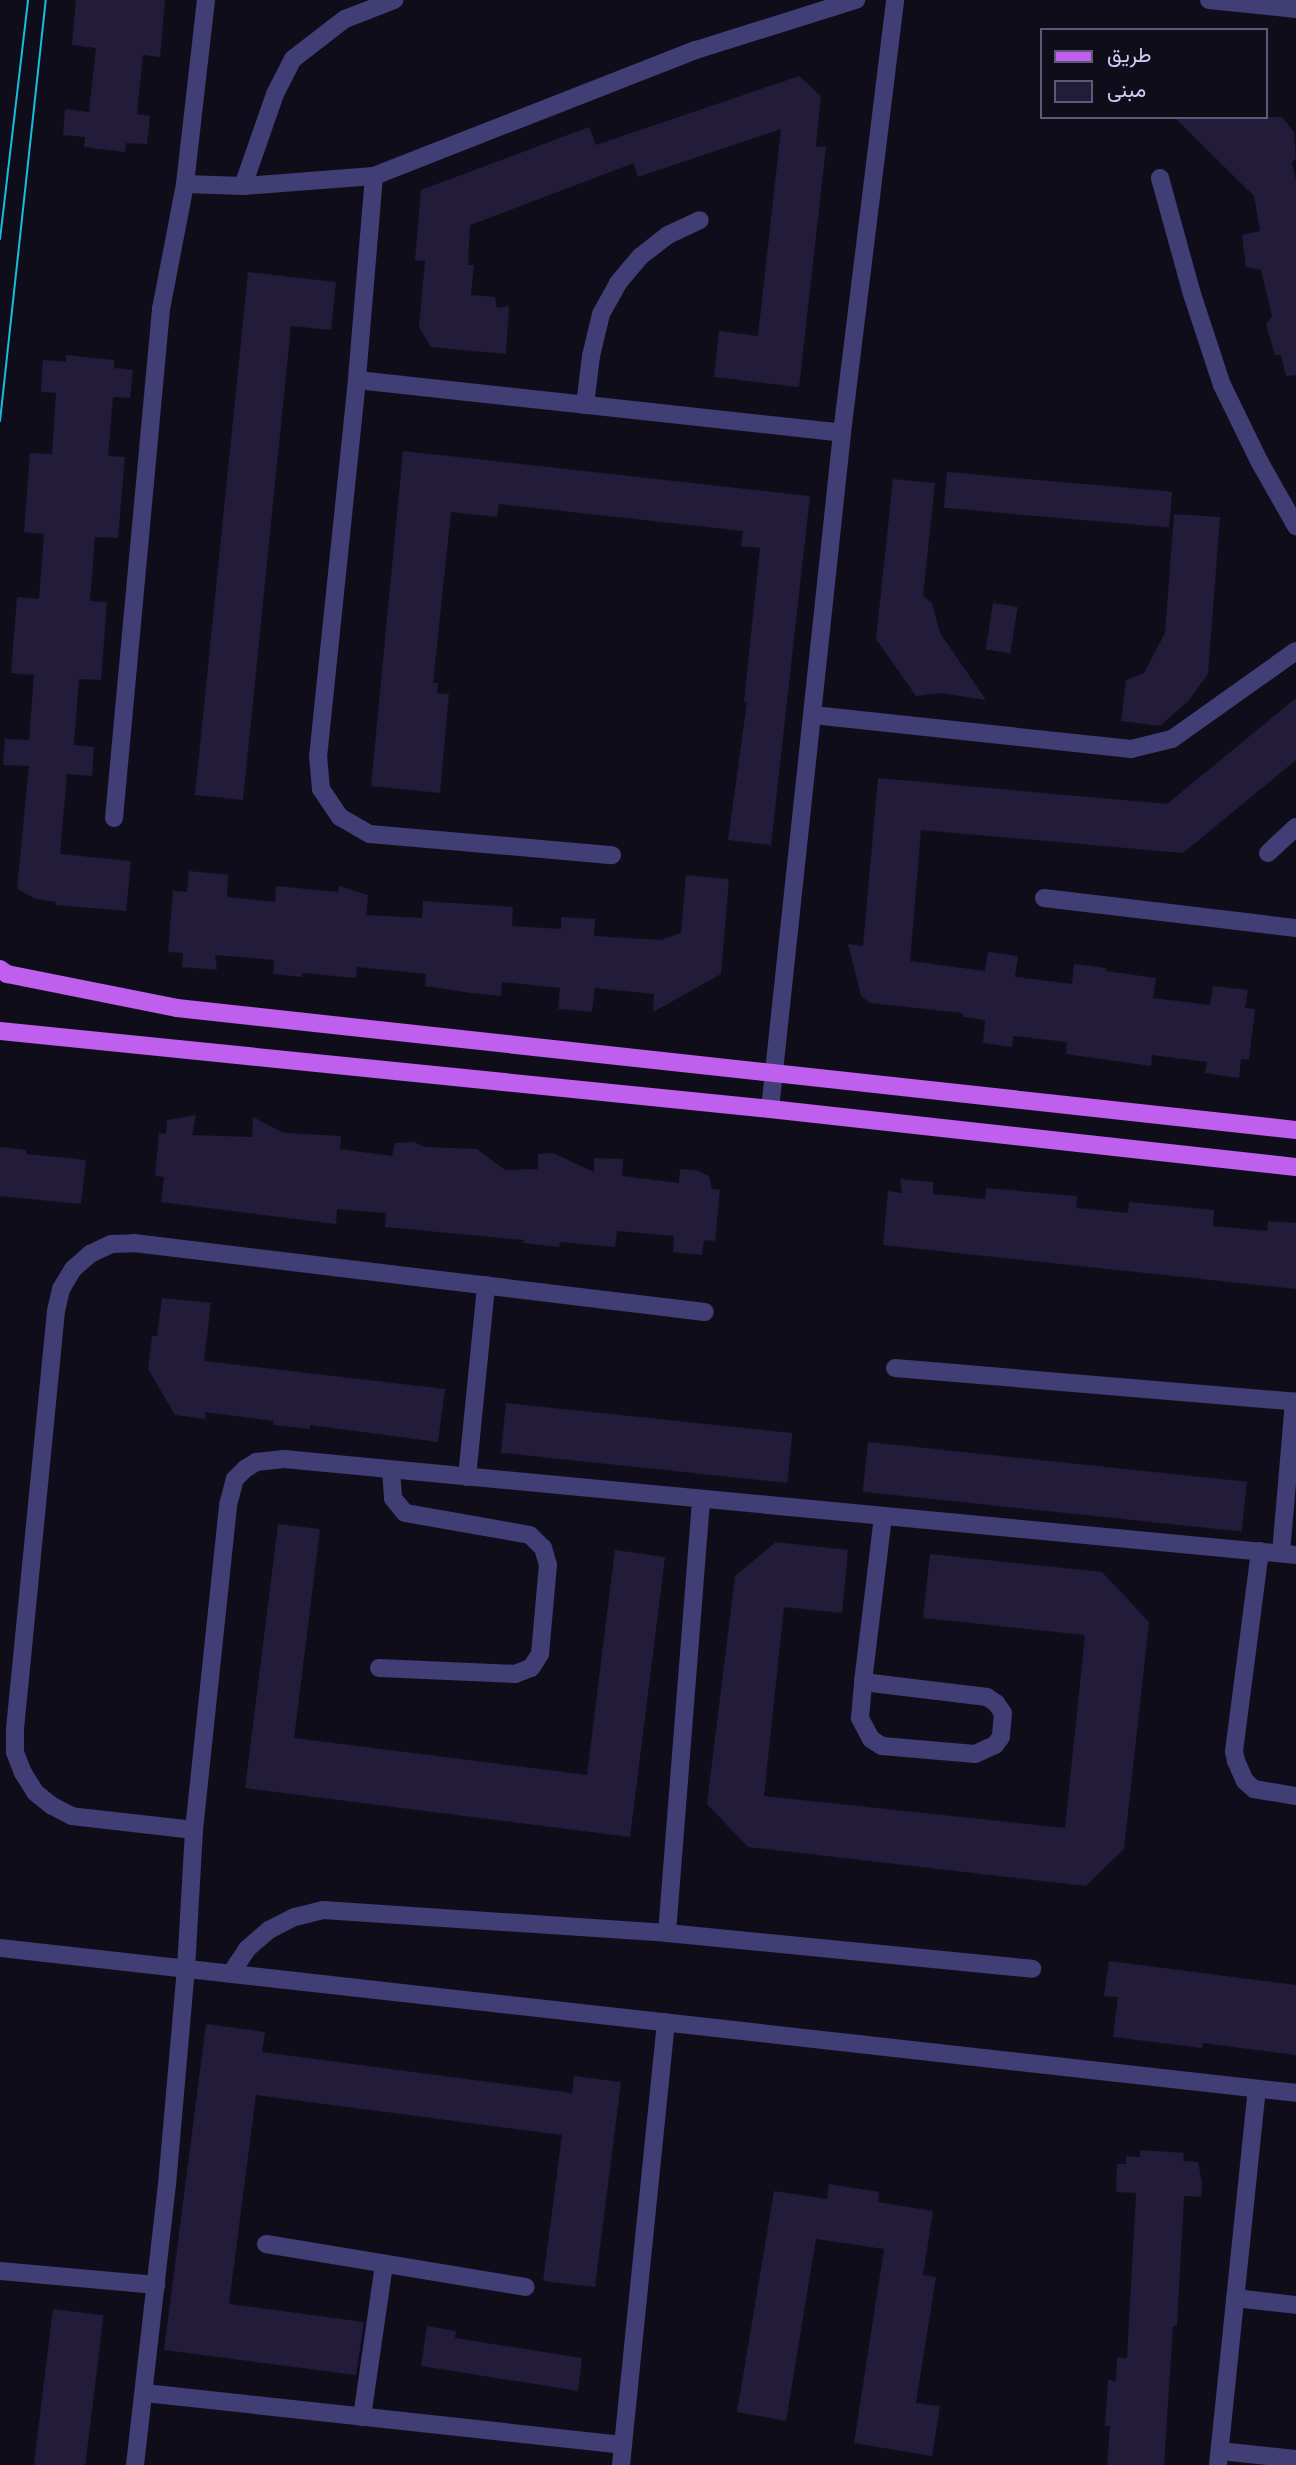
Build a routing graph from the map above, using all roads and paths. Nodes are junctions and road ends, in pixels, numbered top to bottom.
1 (206, 0) edge
2 (394, 0) edge
3 (856, 0) edge
4 (895, 0) edge
5 (1209, 0) edge
6 (1296, 9) edge
7 (374, 176) junction
8 (1160, 178) dead end
9 (185, 184) junction
10 (243, 186) junction
11 (700, 220) dead end
12 (357, 380) junction
13 (585, 405) junction
14 (842, 433) junction
15 (1296, 526) edge
16 (1296, 651) edge
17 (813, 715) junction
18 (114, 817) dead end
19 (1296, 827) edge
20 (1268, 853) dead end
21 (612, 855) dead end
22 (1044, 898) dead end
23 (1296, 928) edge
24 (0, 970) edge
25 (0, 1031) edge
26 (775, 1072) junction
27 (770, 1109) junction
28 (1296, 1130) edge
29 (1296, 1167) edge
30 (486, 1285) junction
31 (705, 1312) dead end
32 (895, 1368) dead end
33 (1295, 1402) edge
34 (391, 1470) junction
35 (467, 1476) junction
36 (701, 1499) junction
37 (883, 1516) junction
38 (1260, 1550) junction
39 (1289, 1554) edge
40 (379, 1668) dead end
41 (863, 1682) junction
42 (1296, 1796) edge
43 (194, 1830) junction
44 (667, 1933) junction
45 (0, 1948) edge
46 (186, 1969) junction
47 (1032, 1969) dead end
48 (231, 1973) junction
49 (666, 2022) junction
50 (1257, 2088) junction
51 (1296, 2093) edge
52 (266, 2244) dead end
53 (384, 2264) junction
54 (0, 2271) edge
55 (156, 2286) junction
56 (525, 2287) dead end
57 (1235, 2298) junction
58 (1296, 2305) edge
59 (145, 2393) junction
60 (362, 2417) junction
61 (622, 2445) junction
62 (1219, 2458) edge
63 (1296, 2459) edge
64 (135, 2465) edge
65 (621, 2465) edge

1 - 9 street
2 - 10 street
3 - 7 street
4 - 14 street
5 - 6 street
7 - 10 street
7 - 12 street
8 - 15 street
9 - 10 street
9 - 18 street
11 - 13 street
12 - 13 street
12 - 21 street
13 - 14 street
14 - 17 street
16 - 17 street
17 - 26 street
19 - 20 street
22 - 23 street
24 - 26 main road
25 - 27 main road
26 - 27 street
26 - 28 main road
27 - 29 main road
30 - 31 street
30 - 35 street
30 - 43 street
32 - 33 street
33 - 39 street
34 - 35 street
34 - 40 street
34 - 43 street
35 - 36 street
36 - 37 street
36 - 44 street
37 - 38 street
37 - 41 street
38 - 39 street
38 - 42 street
41 - 41 street
43 - 46 street
44 - 47 street
44 - 48 street
45 - 46 street
46 - 48 street
46 - 55 street
48 - 49 street
49 - 50 street
49 - 61 street
50 - 51 street
50 - 57 street
52 - 53 street
53 - 56 street
53 - 60 street
54 - 55 street
55 - 59 street
57 - 58 street
57 - 62 street
59 - 60 street
59 - 64 street
60 - 61 street
61 - 65 street
62 - 63 street

